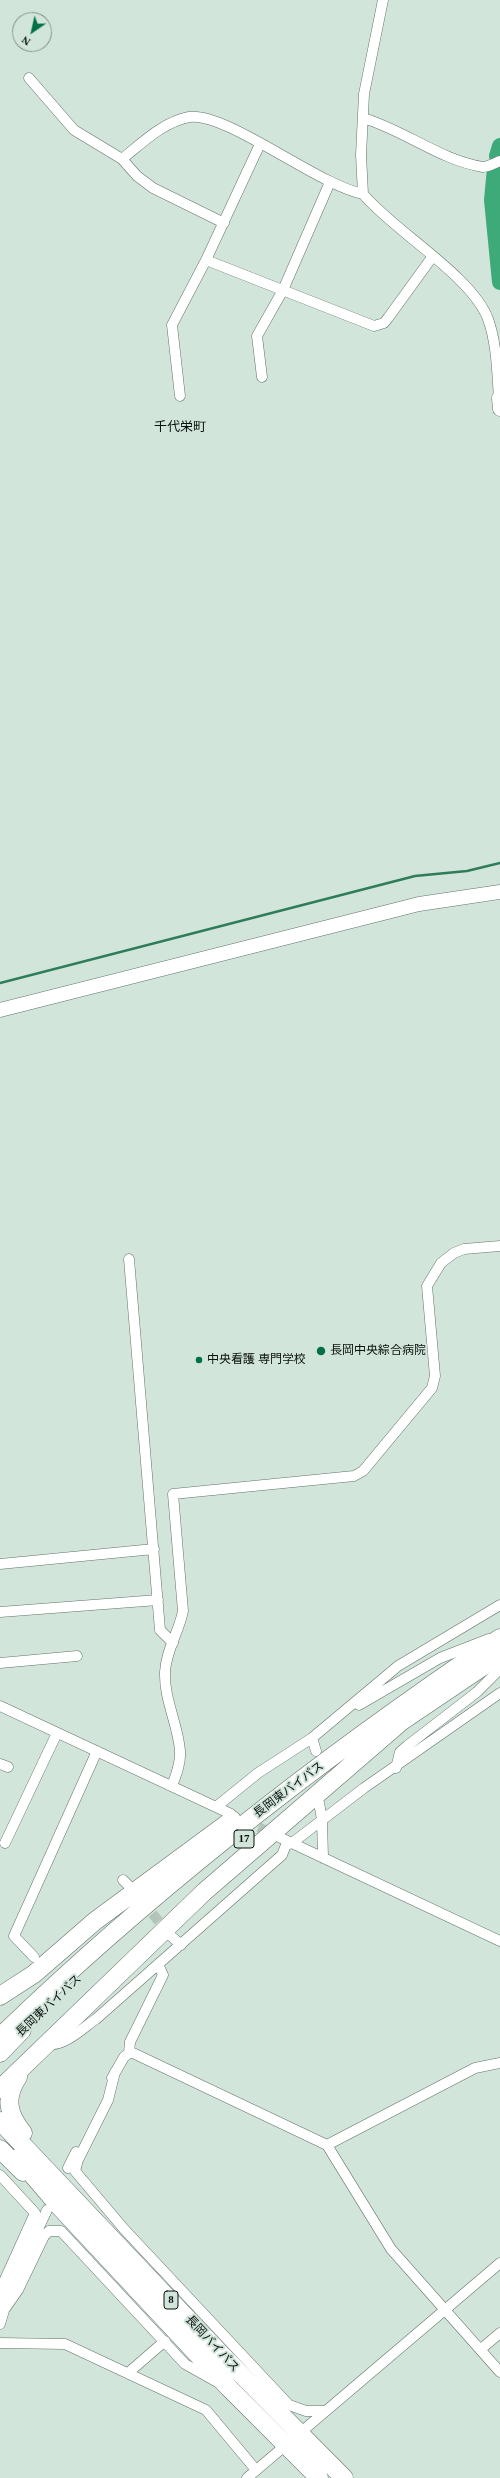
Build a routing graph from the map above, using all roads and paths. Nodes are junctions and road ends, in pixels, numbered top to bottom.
1 (383, 0) edge
2 (29, 78) dead end
3 (362, 118) junction
4 (260, 144) junction
5 (122, 158) junction
6 (500, 161) edge
7 (330, 182) junction
8 (363, 194) junction
9 (224, 223) junction
10 (433, 256) junction
11 (206, 260) junction
12 (283, 290) junction
13 (262, 376) dead end
14 (180, 396) dead end
15 (499, 404) edge
16 (500, 892) edge
17 (0, 1010) edge
18 (500, 1246) edge
19 (129, 1259) dead end
20 (154, 1549) junction
21 (0, 1564) edge
22 (158, 1600) junction
23 (500, 1605) edge
24 (0, 1612) edge
25 (500, 1635) edge
26 (500, 1638) edge
27 (173, 1643) junction
28 (500, 1655) edge
29 (77, 1656) dead end
30 (0, 1663) edge
31 (500, 1669) edge
32 (438, 1680) junction
33 (500, 1693) edge
34 (0, 1706) edge
35 (335, 1719) junction
36 (402, 1721) junction
37 (57, 1733) junction
38 (312, 1738) junction
39 (97, 1751) junction
40 (316, 1751) dead end
41 (396, 1768) junction
42 (172, 1786) junction
43 (318, 1804) dead end
44 (216, 1807) junction
45 (231, 1814) dead end
46 (322, 1819) junction
47 (279, 1837) tunnel mouth
48 (5, 1843) dead end
49 (292, 1843) junction
50 (323, 1858) junction
51 (171, 1936) tunnel mouth
52 (500, 1941) edge
53 (181, 1945) junction
54 (158, 1964) junction
55 (34, 1966) junction
56 (0, 1996) edge
57 (0, 2007) edge
58 (47, 2043) junction
59 (2, 2046) edge
60 (128, 2053) junction
61 (500, 2063) edge
62 (115, 2072) junction
63 (3, 2083) edge
64 (0, 2121) edge
65 (0, 2138) edge
66 (327, 2145) junction
67 (0, 2149) edge
68 (68, 2168) dead end
69 (0, 2175) edge
70 (59, 2205) junction
71 (500, 2263) edge
72 (446, 2309) junction
73 (4, 2310) junction
74 (0, 2324) edge
75 (500, 2333) edge
76 (165, 2341) junction
77 (0, 2343) edge
78 (481, 2349) junction
79 (500, 2372) edge
80 (128, 2373) junction
81 (229, 2388) junction
82 (325, 2411) junction
83 (292, 2438) junction
84 (256, 2470) junction
85 (247, 2478) edge
86 (319, 2478) edge
87 (344, 2478) edge

1 - 3 street
2 - 5 street
3 - 6 street
3 - 8 street
4 - 5 street
4 - 7 street
4 - 9 street
5 - 9 street
7 - 8 street
7 - 12 street
8 - 10 street
9 - 11 street
10 - 12 street
10 - 15 street
11 - 12 street
11 - 14 street
12 - 13 street
16 - 17 street
18 - 27 street
19 - 20 street
20 - 21 street
20 - 22 street
22 - 24 street
22 - 27 street
23 - 35 street
25 - 35 street
26 - 32 highway, 長岡東バイパス / 17
27 - 42 street
28 - 36 highway, 長岡東バイパス / 17
29 - 30 street
31 - 41 street
32 - 55 highway, 17
32 - 59 highway, 長岡東バイパス / 17
33 - 41 street
34 - 37 street
35 - 38 street
36 - 58 highway, 17
36 - 59 highway, 長岡東バイパス / 17
37 - 39 street
37 - 48 street
38 - 40 street
38 - 44 street
39 - 42 street
39 - 55 street
41 - 46 street
42 - 44 street
43 - 46 street
44 - 45 street
46 - 49 street
46 - 50 street
47 - 49 street
49 - 50 street
49 - 53 street
50 - 52 street
51 - 53 street
53 - 54 street
54 - 58 street
54 - 60 street
55 - 56 highway, 17
55 - 57 highway
58 - 63 highway, 17
58 - 70 highway
60 - 62 street
60 - 66 street
61 - 66 street
62 - 68 street
62 - 82 street
64 - 70 highway, 長岡バイパス / 8
65 - 70 highway, 長岡バイパス / 8
66 - 72 street
67 - 70 highway
69 - 73 street
70 - 73 street
70 - 81 highway, 長岡バイパス / 8
70 - 83 highway, 長岡バイパス / 8
71 - 72 street
72 - 78 street
72 - 82 street
73 - 74 street
73 - 76 street
75 - 78 street
76 - 80 street
76 - 81 street
77 - 80 street
78 - 79 street
80 - 84 street
81 - 83 highway, 長岡バイパス / 8
82 - 83 street
83 - 84 street
83 - 86 highway, 長岡バイパス / 8
83 - 87 highway, 長岡バイパス / 8
84 - 85 street

